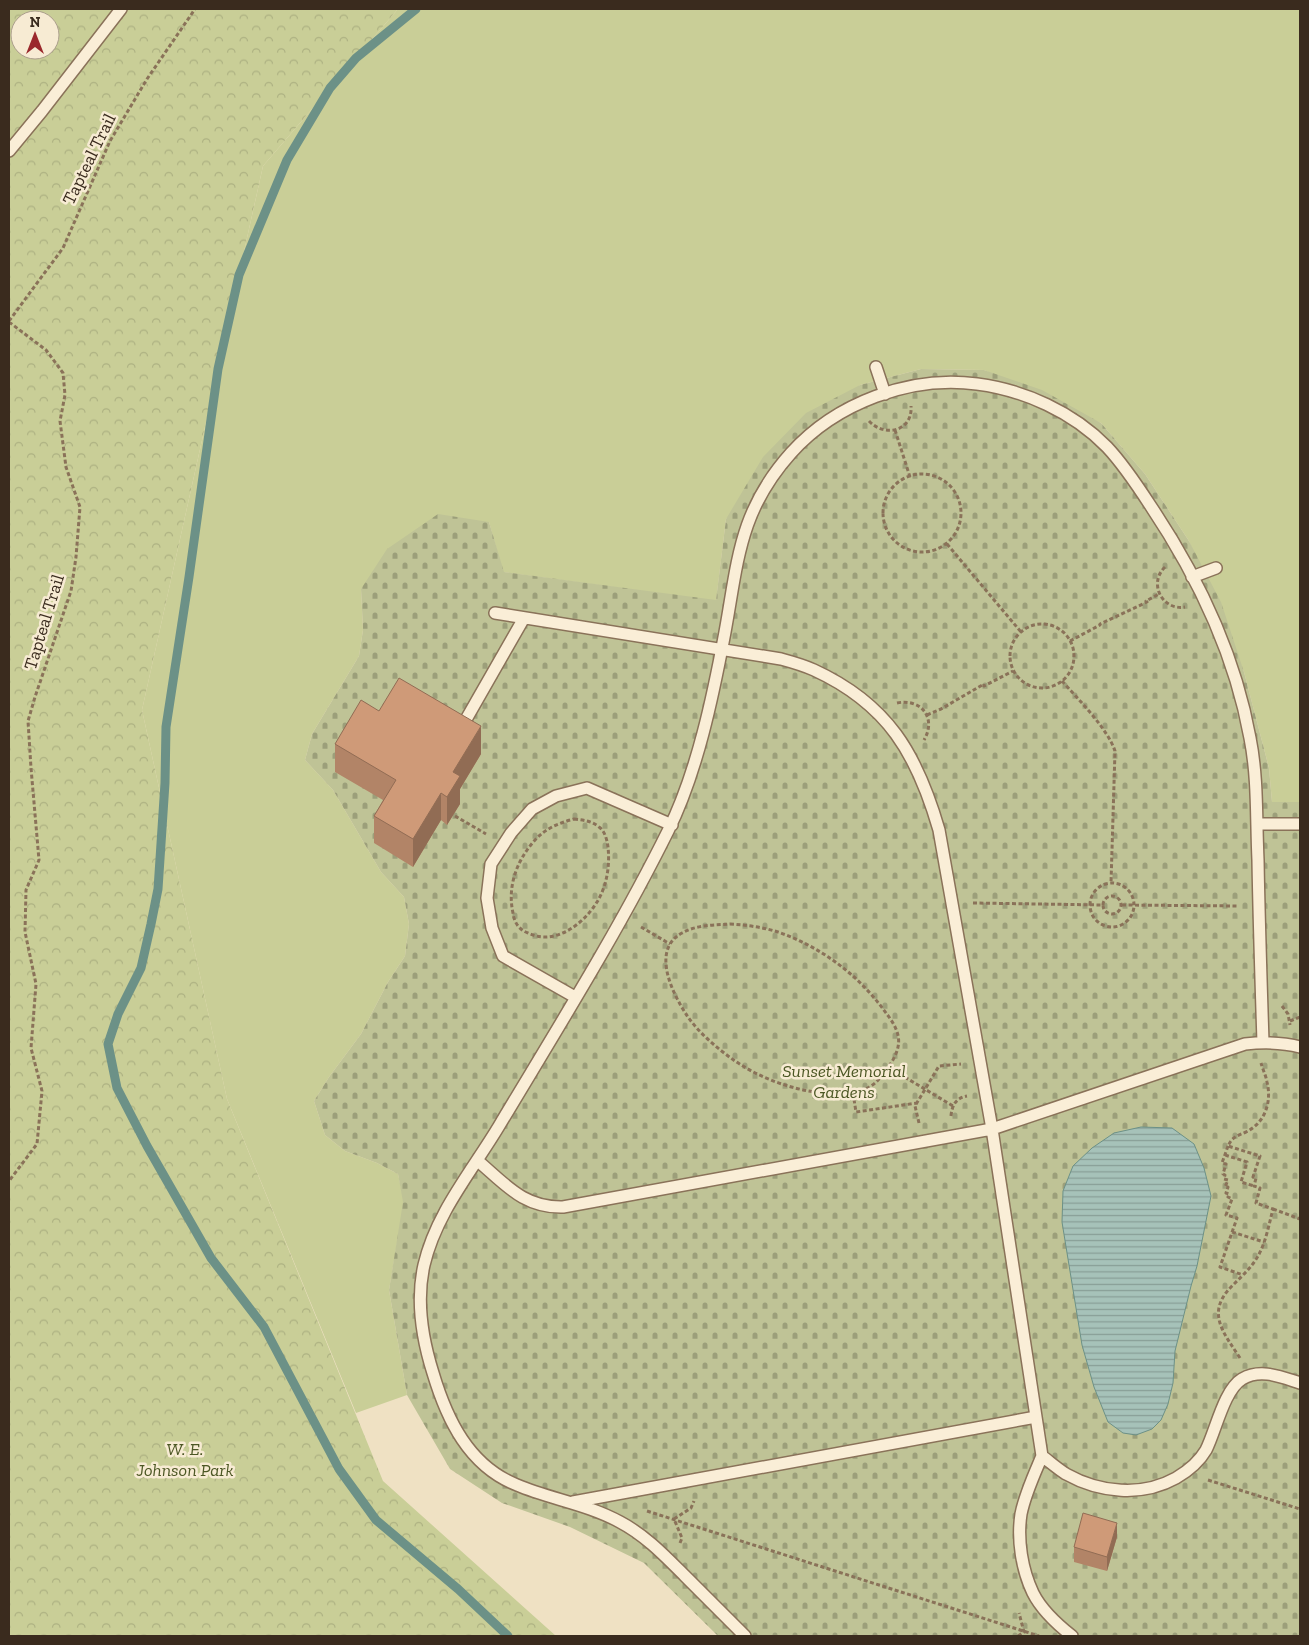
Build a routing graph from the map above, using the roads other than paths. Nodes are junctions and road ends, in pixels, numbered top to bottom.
1 (121, 9) edge
2 (9, 151) edge
3 (876, 367) dead end
4 (885, 394) junction
5 (1216, 568) dead end
6 (1192, 577) junction
7 (495, 613) dead end
8 (524, 618) junction
9 (722, 649) junction
10 (458, 734) edge
11 (1256, 824) junction
12 (1300, 824) edge
13 (672, 825) junction
14 (575, 997) junction
15 (1262, 1042) junction
16 (1300, 1047) edge
17 (992, 1129) junction
18 (478, 1161) junction
19 (1300, 1383) edge
20 (1036, 1418) junction
21 (1042, 1456) junction
22 (572, 1502) junction
23 (745, 1636) edge
24 (1072, 1636) edge

1 - 2 lane
3 - 4 lane
4 - 6 lane
4 - 9 lane
5 - 6 lane
6 - 11 lane
7 - 8 lane
8 - 9 lane
8 - 10 lane
9 - 13 lane
9 - 17 lane
11 - 12 lane
11 - 15 lane
13 - 14 lane
13 - 14 lane
14 - 18 lane
15 - 16 lane
15 - 17 lane
17 - 18 lane
17 - 20 lane
18 - 22 lane
19 - 21 lane
20 - 21 lane
20 - 22 lane
21 - 24 lane
22 - 23 lane

